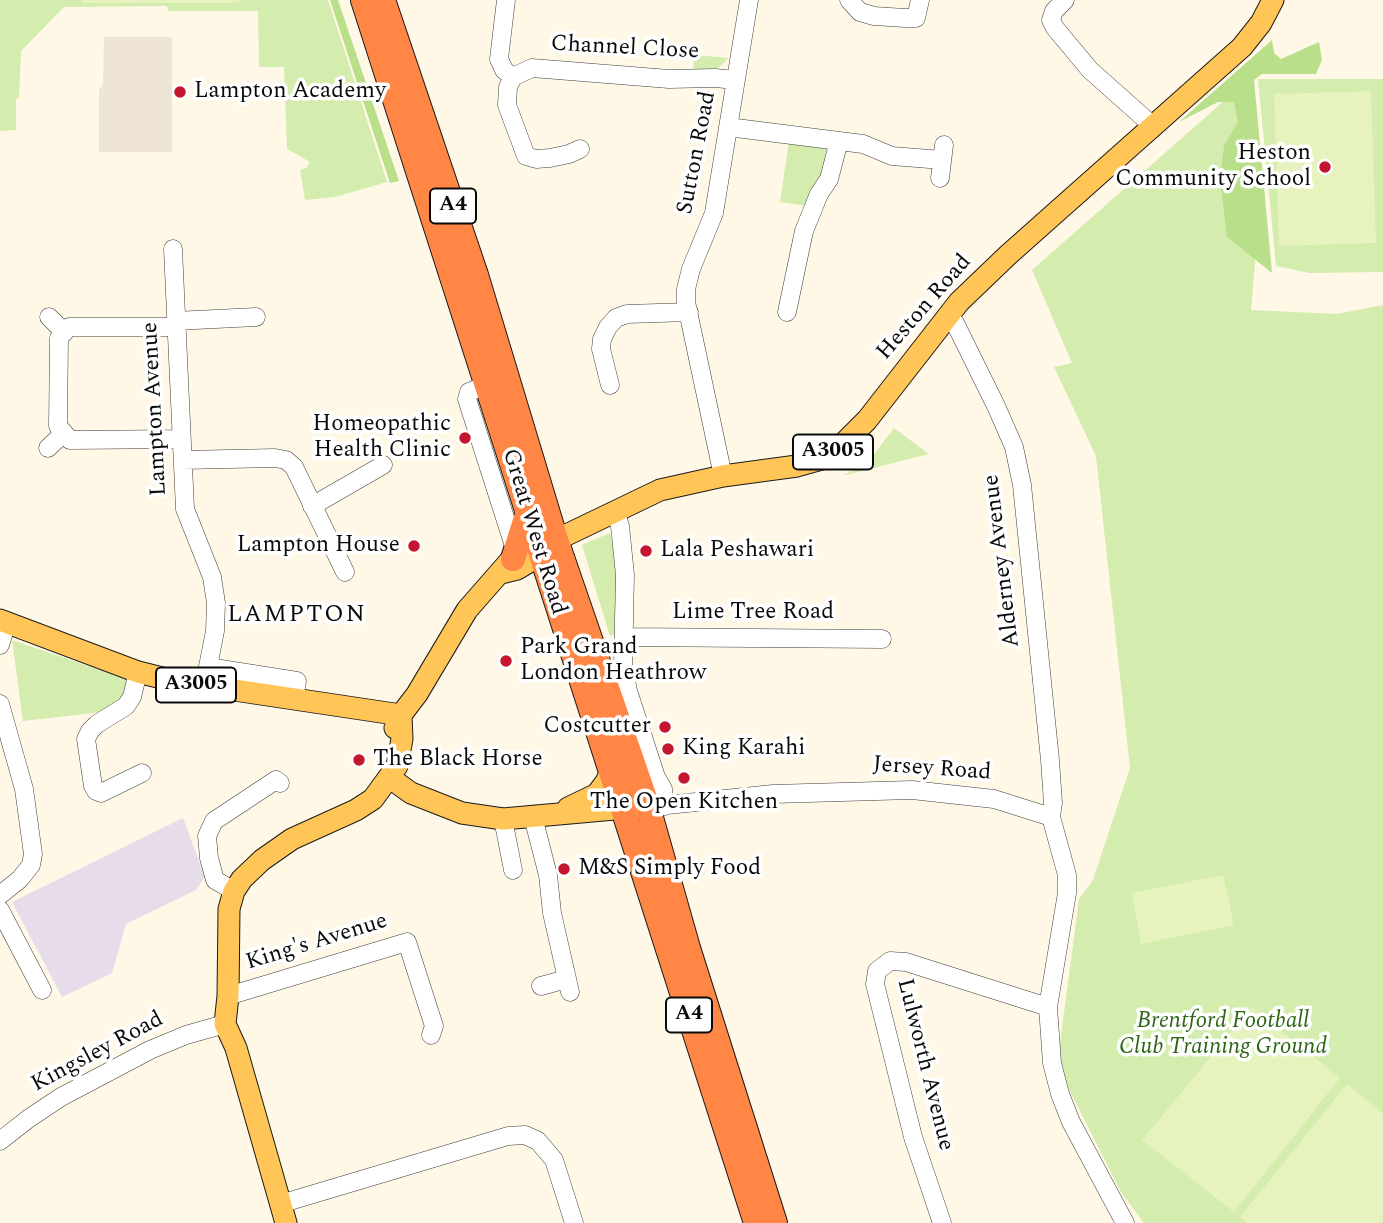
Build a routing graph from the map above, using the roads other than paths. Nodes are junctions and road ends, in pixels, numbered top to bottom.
1 (363, 0) edge
2 (383, 0) edge
3 (506, 0) edge
4 (749, 0) edge
5 (849, 0) edge
6 (920, 0) edge
7 (1065, 0) edge
8 (1273, 0) edge
9 (513, 76) junction
10 (736, 80) junction
11 (1153, 126) junction
12 (728, 127) junction
13 (839, 141) junction
14 (580, 149) dead end
15 (942, 161) dead end
16 (173, 249) dead end
17 (688, 312) junction
18 (787, 312) dead end
19 (948, 314) junction
20 (50, 317) dead end
21 (256, 317) dead end
22 (176, 324) junction
23 (64, 332) junction
24 (610, 385) dead end
25 (480, 387) junction
26 (64, 433) junction
27 (181, 439) junction
28 (48, 448) dead end
29 (183, 460) junction
30 (383, 465) dead end
31 (723, 476) junction
32 (312, 506) junction
33 (528, 511) junction
34 (615, 511) junction
35 (548, 545) junction
36 (510, 560) junction
37 (345, 572) dead end
38 (4, 621) edge
39 (624, 637) junction
40 (883, 639) dead end
41 (0, 645) edge
42 (138, 672) junction
43 (206, 677) junction
44 (617, 697) junction
45 (0, 704) edge
46 (401, 716) junction
47 (142, 773) dead end
48 (610, 773) junction
49 (390, 778) junction
50 (280, 783) dead end
51 (640, 807) junction
52 (560, 812) junction
53 (533, 817) junction
54 (1051, 817) junction
55 (503, 818) junction
56 (513, 870) dead end
57 (234, 891) junction
58 (0, 895) edge
59 (0, 910) edge
60 (541, 986) dead end
61 (42, 990) dead end
62 (228, 996) junction
63 (1048, 1007) junction
64 (225, 1024) junction
65 (432, 1035) dead end
66 (0, 1140) edge
67 (283, 1213) edge
68 (574, 1223) edge
69 (756, 1223) edge
70 (775, 1223) edge
71 (942, 1223) edge
72 (1125, 1223) edge

1 - 25 highway, Great West Road / A4
2 - 35 highway, Great West Road / A4
3 - 9 street
4 - 10 street, Sutton Road
5 - 6 street
7 - 11 street
8 - 11 main road, Heston Road / A3005
9 - 10 street, Channel Close
9 - 14 street
10 - 12 street, Sutton Road
11 - 19 main road, Heston Road / A3005
12 - 13 street
12 - 17 street, Sutton Road
13 - 15 street
13 - 18 street
16 - 22 street, Lampton Avenue
17 - 24 street
17 - 31 street, Sutton Road
19 - 31 main road, Heston Road / A3005
19 - 54 street, Alderney Avenue
20 - 23 street
21 - 22 street
22 - 23 street
22 - 27 street, Lampton Avenue
23 - 26 street
25 - 33 highway, Great West Road / A4
25 - 36 street, Great West Road
26 - 27 street
26 - 28 street
27 - 29 street, Lampton Avenue
29 - 32 street
29 - 43 street, Lampton Avenue
30 - 32 street
31 - 34 main road, Heston Road / A3005
32 - 37 street
33 - 35 highway, Great West Road / A4
33 - 36 highway
34 - 35 main road, Heston Road / A3005
34 - 39 street
35 - 36 main road, A3005
35 - 44 highway, Great West Road / A4
35 - 48 highway, Great West Road / A4
36 - 46 main road, A3005
38 - 41 street
38 - 42 main road, A3005
39 - 40 street, Lime Tree Road
39 - 44 street
42 - 43 main road, A3005
42 - 47 street
43 - 46 main road, A3005
44 - 51 highway, Great West Road / A4
45 - 58 street
46 - 49 main road, A3005
48 - 51 highway, Great West Road / A4
48 - 52 main road
49 - 55 main road, Jersey Road
49 - 57 main road
50 - 57 street
51 - 52 main road, Jersey Road
51 - 54 street, Jersey Road
51 - 69 highway, Great West Road / A4
51 - 70 highway, Great West Road / A4
52 - 53 main road, Jersey Road
53 - 55 main road, Jersey Road
53 - 60 street
54 - 63 street
55 - 56 street
57 - 62 main road
59 - 61 street
62 - 64 main road
62 - 65 street, King's Avenue
63 - 71 street, Lulworth Avenue
63 - 72 street
64 - 66 street, Kingsley Road
64 - 67 main road
67 - 68 street

